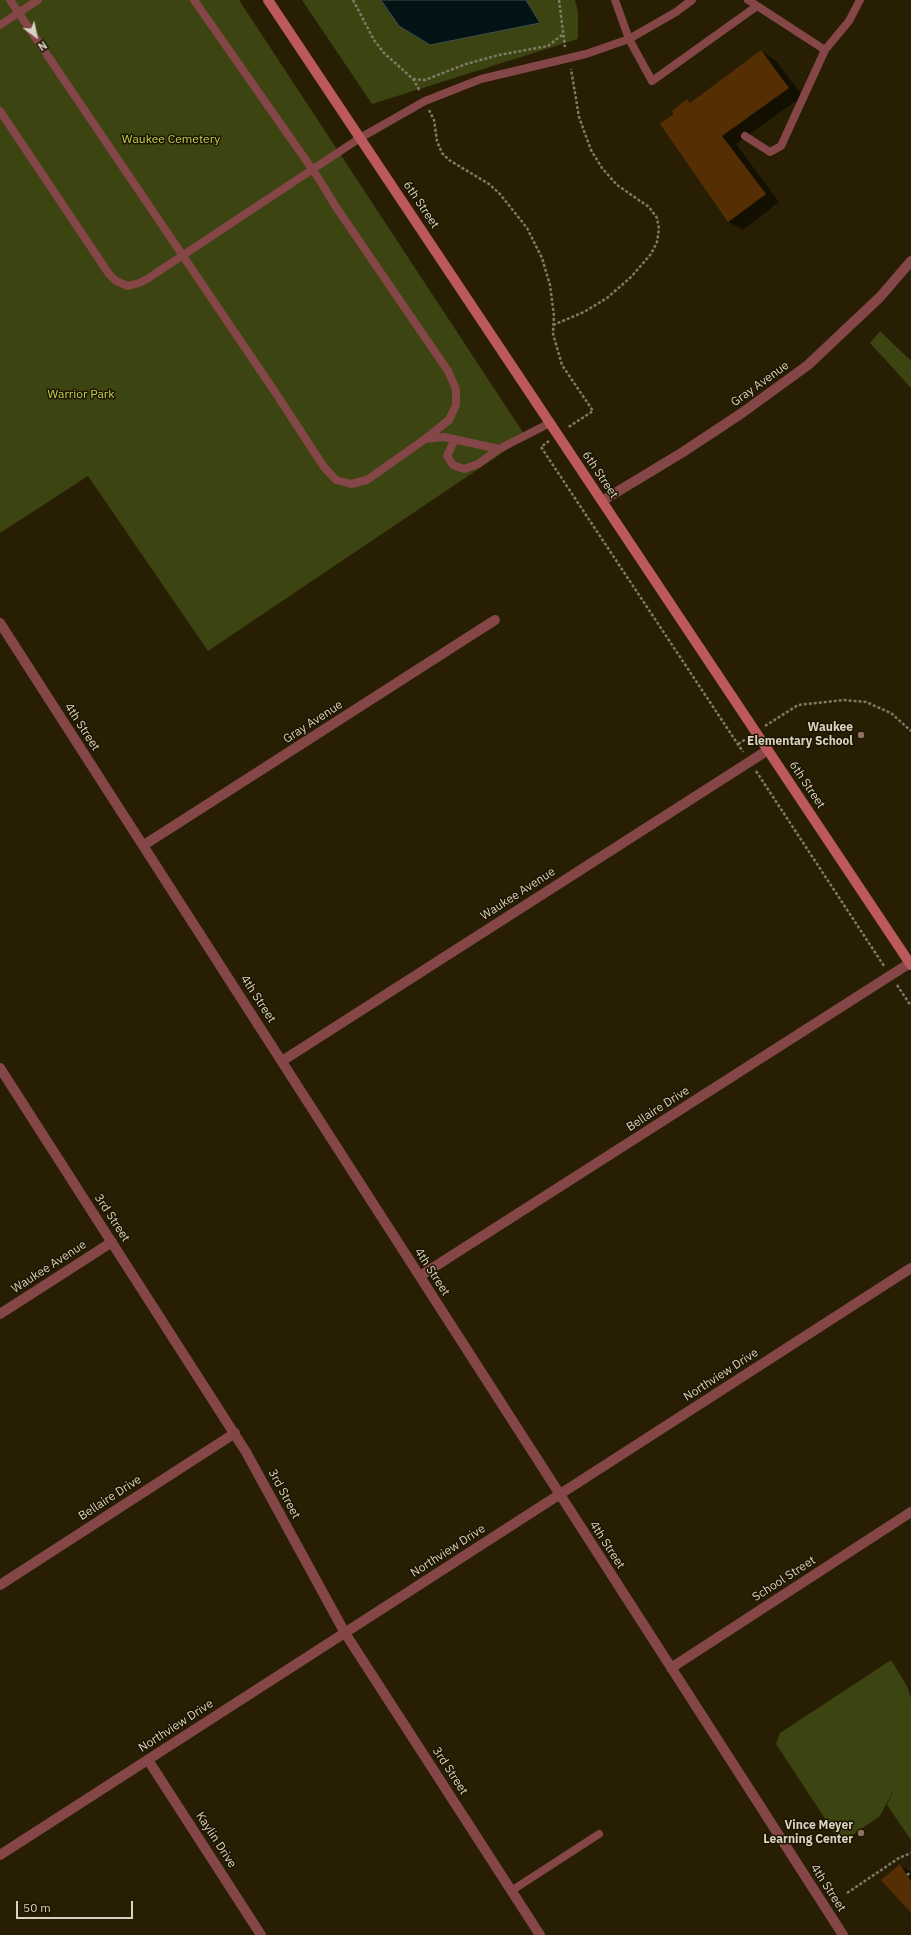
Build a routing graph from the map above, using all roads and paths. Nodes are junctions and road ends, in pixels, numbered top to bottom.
1 (10, 0) edge
2 (38, 0) edge
3 (194, 0) edge
4 (268, 0) edge
5 (353, 0) edge
6 (559, 0) edge
7 (615, 0) edge
8 (692, 0) edge
9 (748, 0) edge
10 (860, 0) edge
11 (757, 6) junction
12 (19, 14) junction
13 (0, 25) edge
14 (563, 34) junction
15 (629, 39) junction
16 (825, 50) junction
17 (568, 59) junction
18 (413, 79) junction
19 (425, 101) junction
20 (0, 111) edge
21 (745, 136) dead end
22 (360, 138) junction
23 (313, 170) junction
24 (183, 255) junction
25 (911, 261) edge
26 (553, 326) junction
27 (550, 423) junction
28 (571, 426) dead end
29 (425, 439) junction
30 (455, 439) junction
31 (541, 447) dead end
32 (500, 450) junction
33 (602, 501) junction
34 (495, 620) dead end
35 (0, 623) edge
36 (773, 721) dead end
37 (911, 731) edge
38 (745, 740) dead end
39 (738, 744) junction
40 (768, 750) junction
41 (744, 754) dead end
42 (755, 770) dead end
43 (144, 846) junction
44 (910, 964) edge
45 (890, 975) junction
46 (911, 1006) edge
47 (282, 1061) junction
48 (0, 1068) edge
49 (112, 1242) junction
50 (911, 1268) edge
51 (420, 1276) junction
52 (0, 1314) edge
53 (235, 1433) junction
54 (559, 1494) junction
55 (911, 1512) edge
56 (0, 1585) edge
57 (345, 1632) junction
58 (671, 1668) junction
59 (148, 1760) junction
60 (599, 1834) dead end
61 (911, 1853) edge
62 (0, 1855) edge
63 (911, 1872) edge
64 (907, 1875) dead end
65 (511, 1891) junction
66 (847, 1893) dead end
67 (261, 1935) edge
68 (540, 1935) edge
69 (843, 1935) edge

1 - 12 lane
2 - 12 lane
3 - 23 lane
4 - 22 main road, 6th Street
5 - 18 path
6 - 14 path
7 - 15 lane
8 - 15 lane
9 - 11 lane
10 - 16 lane
11 - 15 lane
11 - 16 lane
12 - 13 lane
12 - 24 lane
14 - 17 path
14 - 18 path
15 - 17 lane
16 - 21 lane
17 - 19 lane
17 - 26 path
18 - 19 path
19 - 22 lane
19 - 26 path
20 - 24 lane
22 - 23 lane
22 - 27 main road, 6th Street
23 - 24 lane
23 - 29 lane
24 - 29 lane
25 - 33 street, Gray Avenue
26 - 28 path
27 - 32 lane
27 - 33 main road, 6th Street
29 - 30 lane
30 - 32 lane
30 - 32 lane
31 - 39 path
33 - 40 main road, 6th Street
34 - 43 street, Gray Avenue
35 - 43 street, 4th Street
36 - 37 path
38 - 39 path
39 - 41 path
40 - 44 main road, 6th Street
40 - 47 street, Waukee Avenue
42 - 45 path
43 - 47 street, 4th Street
44 - 45 street, Bellaire Drive
45 - 46 path
45 - 51 street, Bellaire Drive
47 - 51 street, 4th Street
48 - 49 street, 3rd Street
49 - 52 street, Waukee Avenue
49 - 53 street, 3rd Street
50 - 54 street, Northview Drive
51 - 54 street, 4th Street
53 - 56 street, Bellaire Drive
53 - 57 street, 3rd Street
54 - 57 street, Northview Drive
54 - 58 street, 4th Street
55 - 58 street, School Street
57 - 59 street, Northview Drive
57 - 65 street, 3rd Street
58 - 69 street, 4th Street
59 - 62 street, Northview Drive
59 - 67 street, Kaylin Drive
60 - 65 lane
61 - 66 path
63 - 64 path
65 - 68 street, 3rd Street

